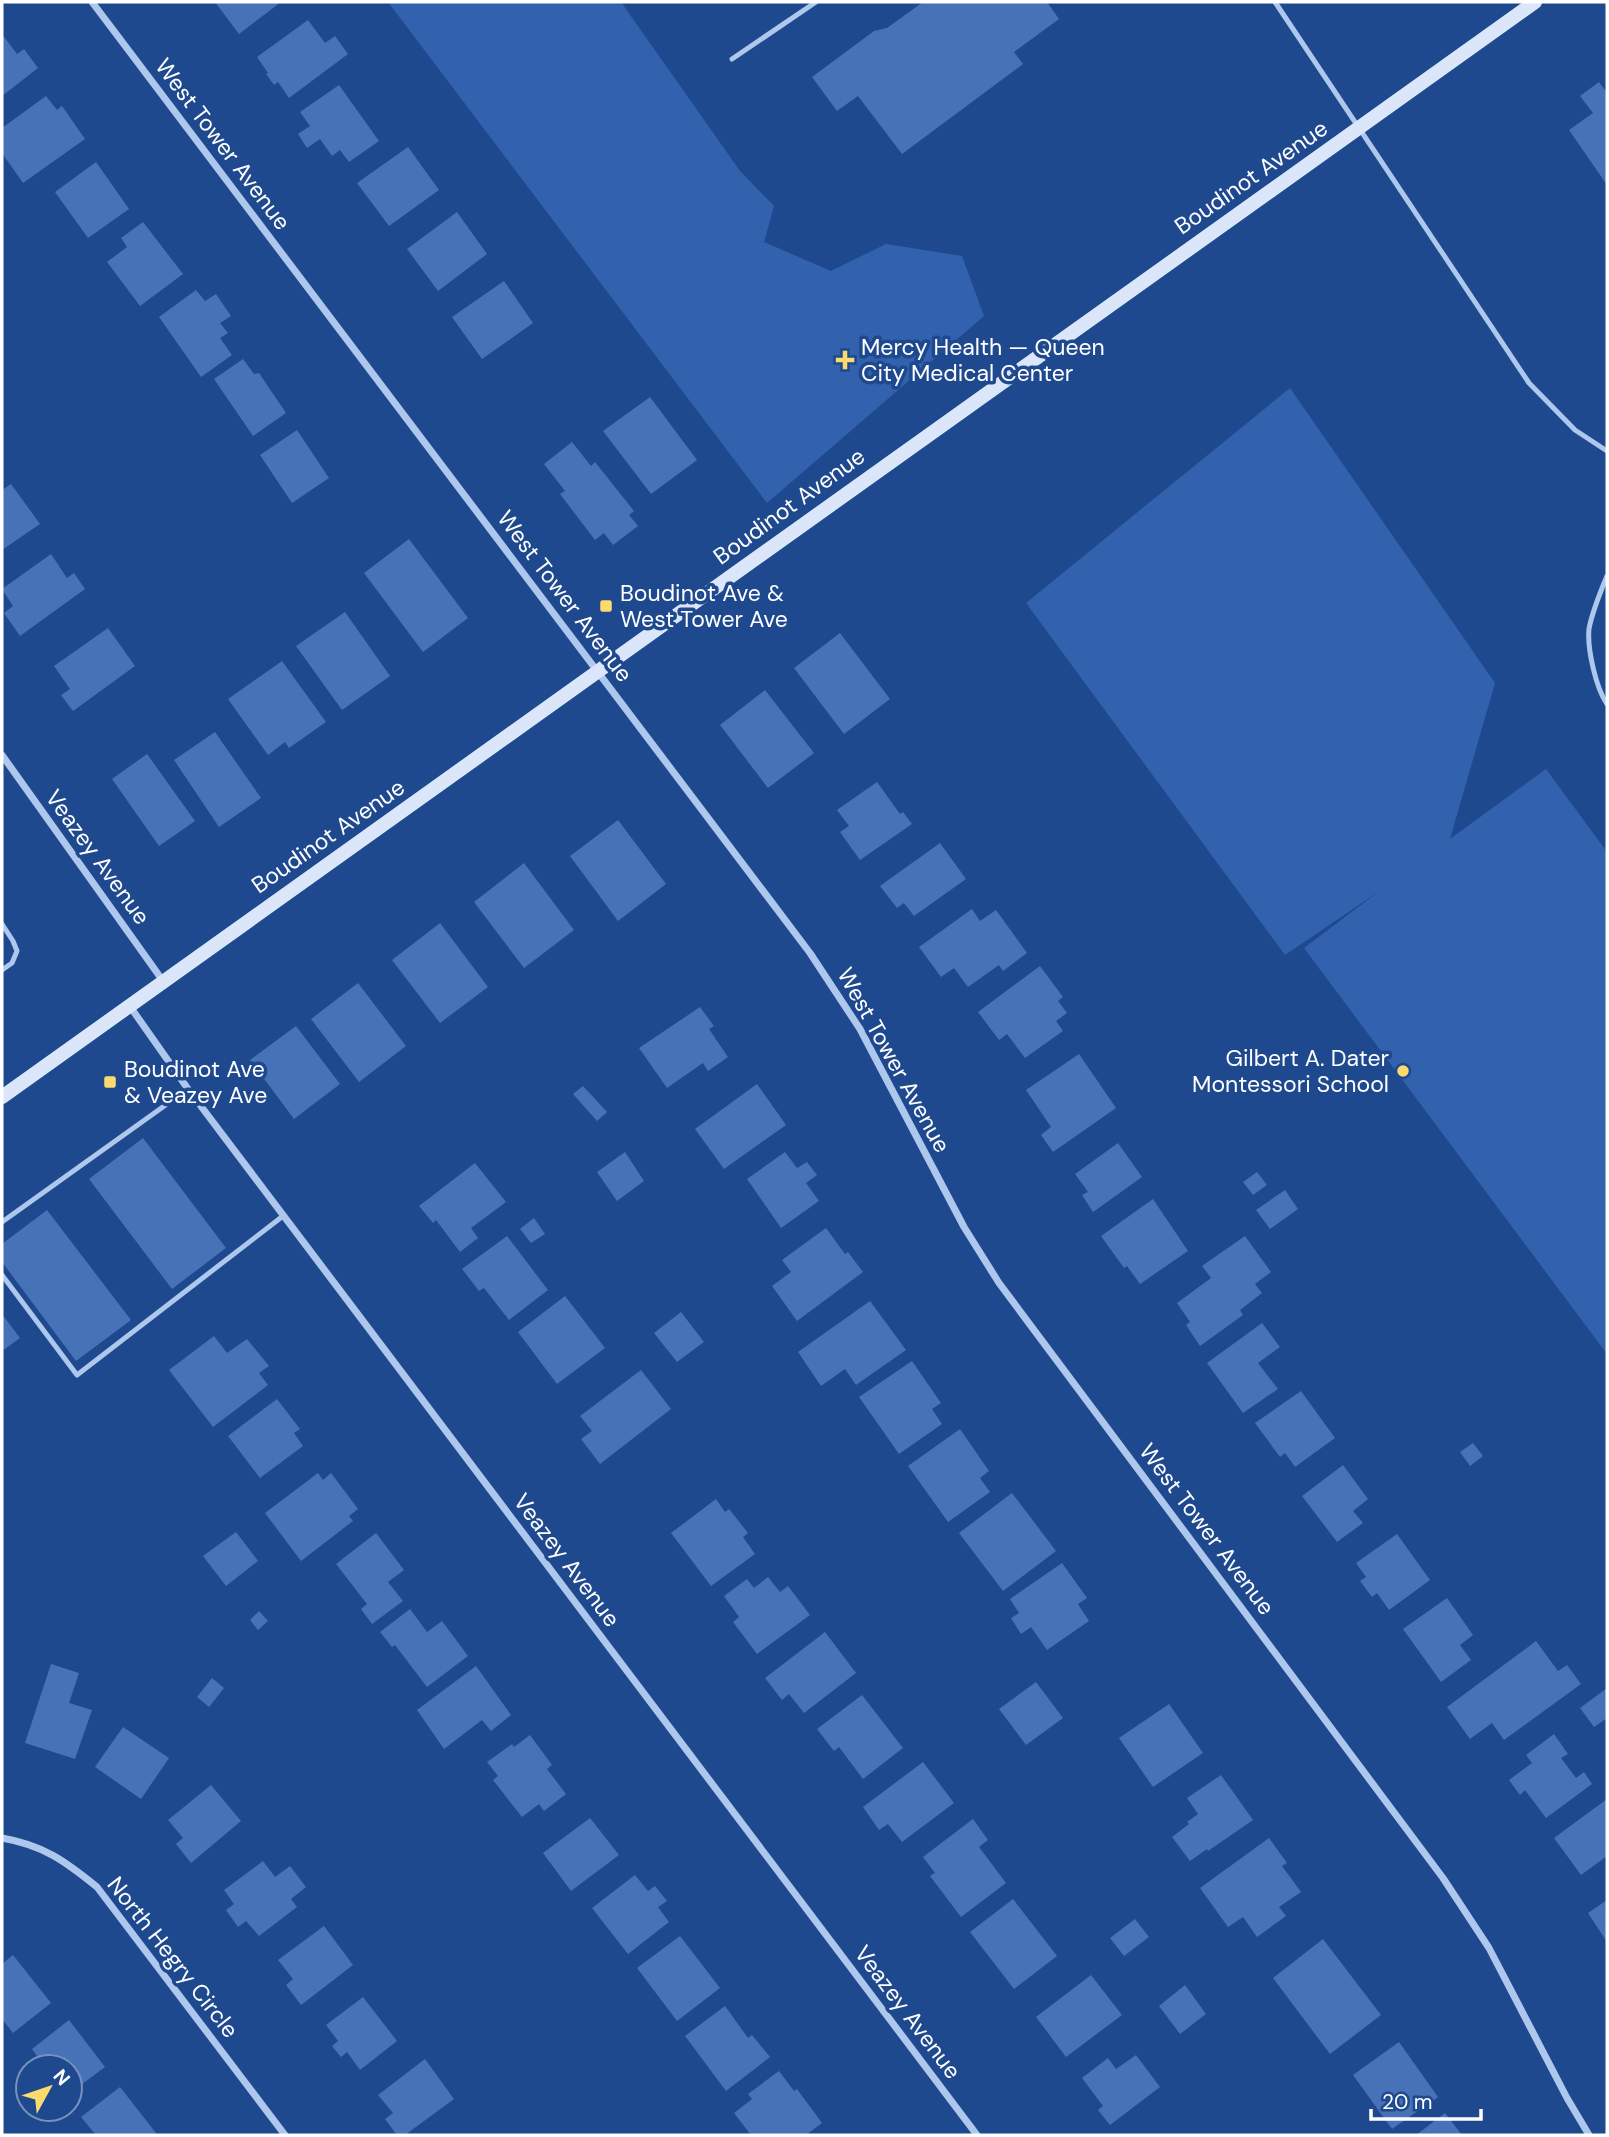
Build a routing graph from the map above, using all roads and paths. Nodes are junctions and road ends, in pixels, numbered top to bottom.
1 (92, 2) edge
2 (816, 2) edge
3 (1275, 2) edge
4 (1535, 2) edge
5 (732, 59) dead end
6 (1359, 127) junction
7 (1607, 451) edge
8 (1607, 576) edge
9 (598, 672) junction
10 (1607, 704) edge
11 (2, 755) edge
12 (2, 924) edge
13 (2, 970) edge
14 (163, 981) junction
15 (129, 1004) junction
16 (188, 1089) junction
17 (2, 1097) edge
18 (283, 1216) junction
19 (2, 1222) edge
20 (2, 1275) edge
21 (2, 1838) edge
22 (285, 2135) edge
23 (977, 2135) edge
24 (1589, 2135) edge

1 - 9 street, West Tower Avenue
2 - 5 lane
3 - 6 lane
4 - 6 street, Boudinot Avenue
6 - 7 lane
6 - 9 street, Boudinot Avenue
8 - 10 lane
9 - 14 street, Boudinot Avenue
9 - 24 street, West Tower Avenue
11 - 14 street, Veazey Avenue
12 - 13 lane
14 - 15 street, Boudinot Avenue
15 - 16 street, Veazey Avenue
15 - 17 street, Boudinot Avenue
16 - 18 street, Veazey Avenue
16 - 19 lane
18 - 20 lane
18 - 23 street, Veazey Avenue
21 - 22 street, North Hegry Circle

